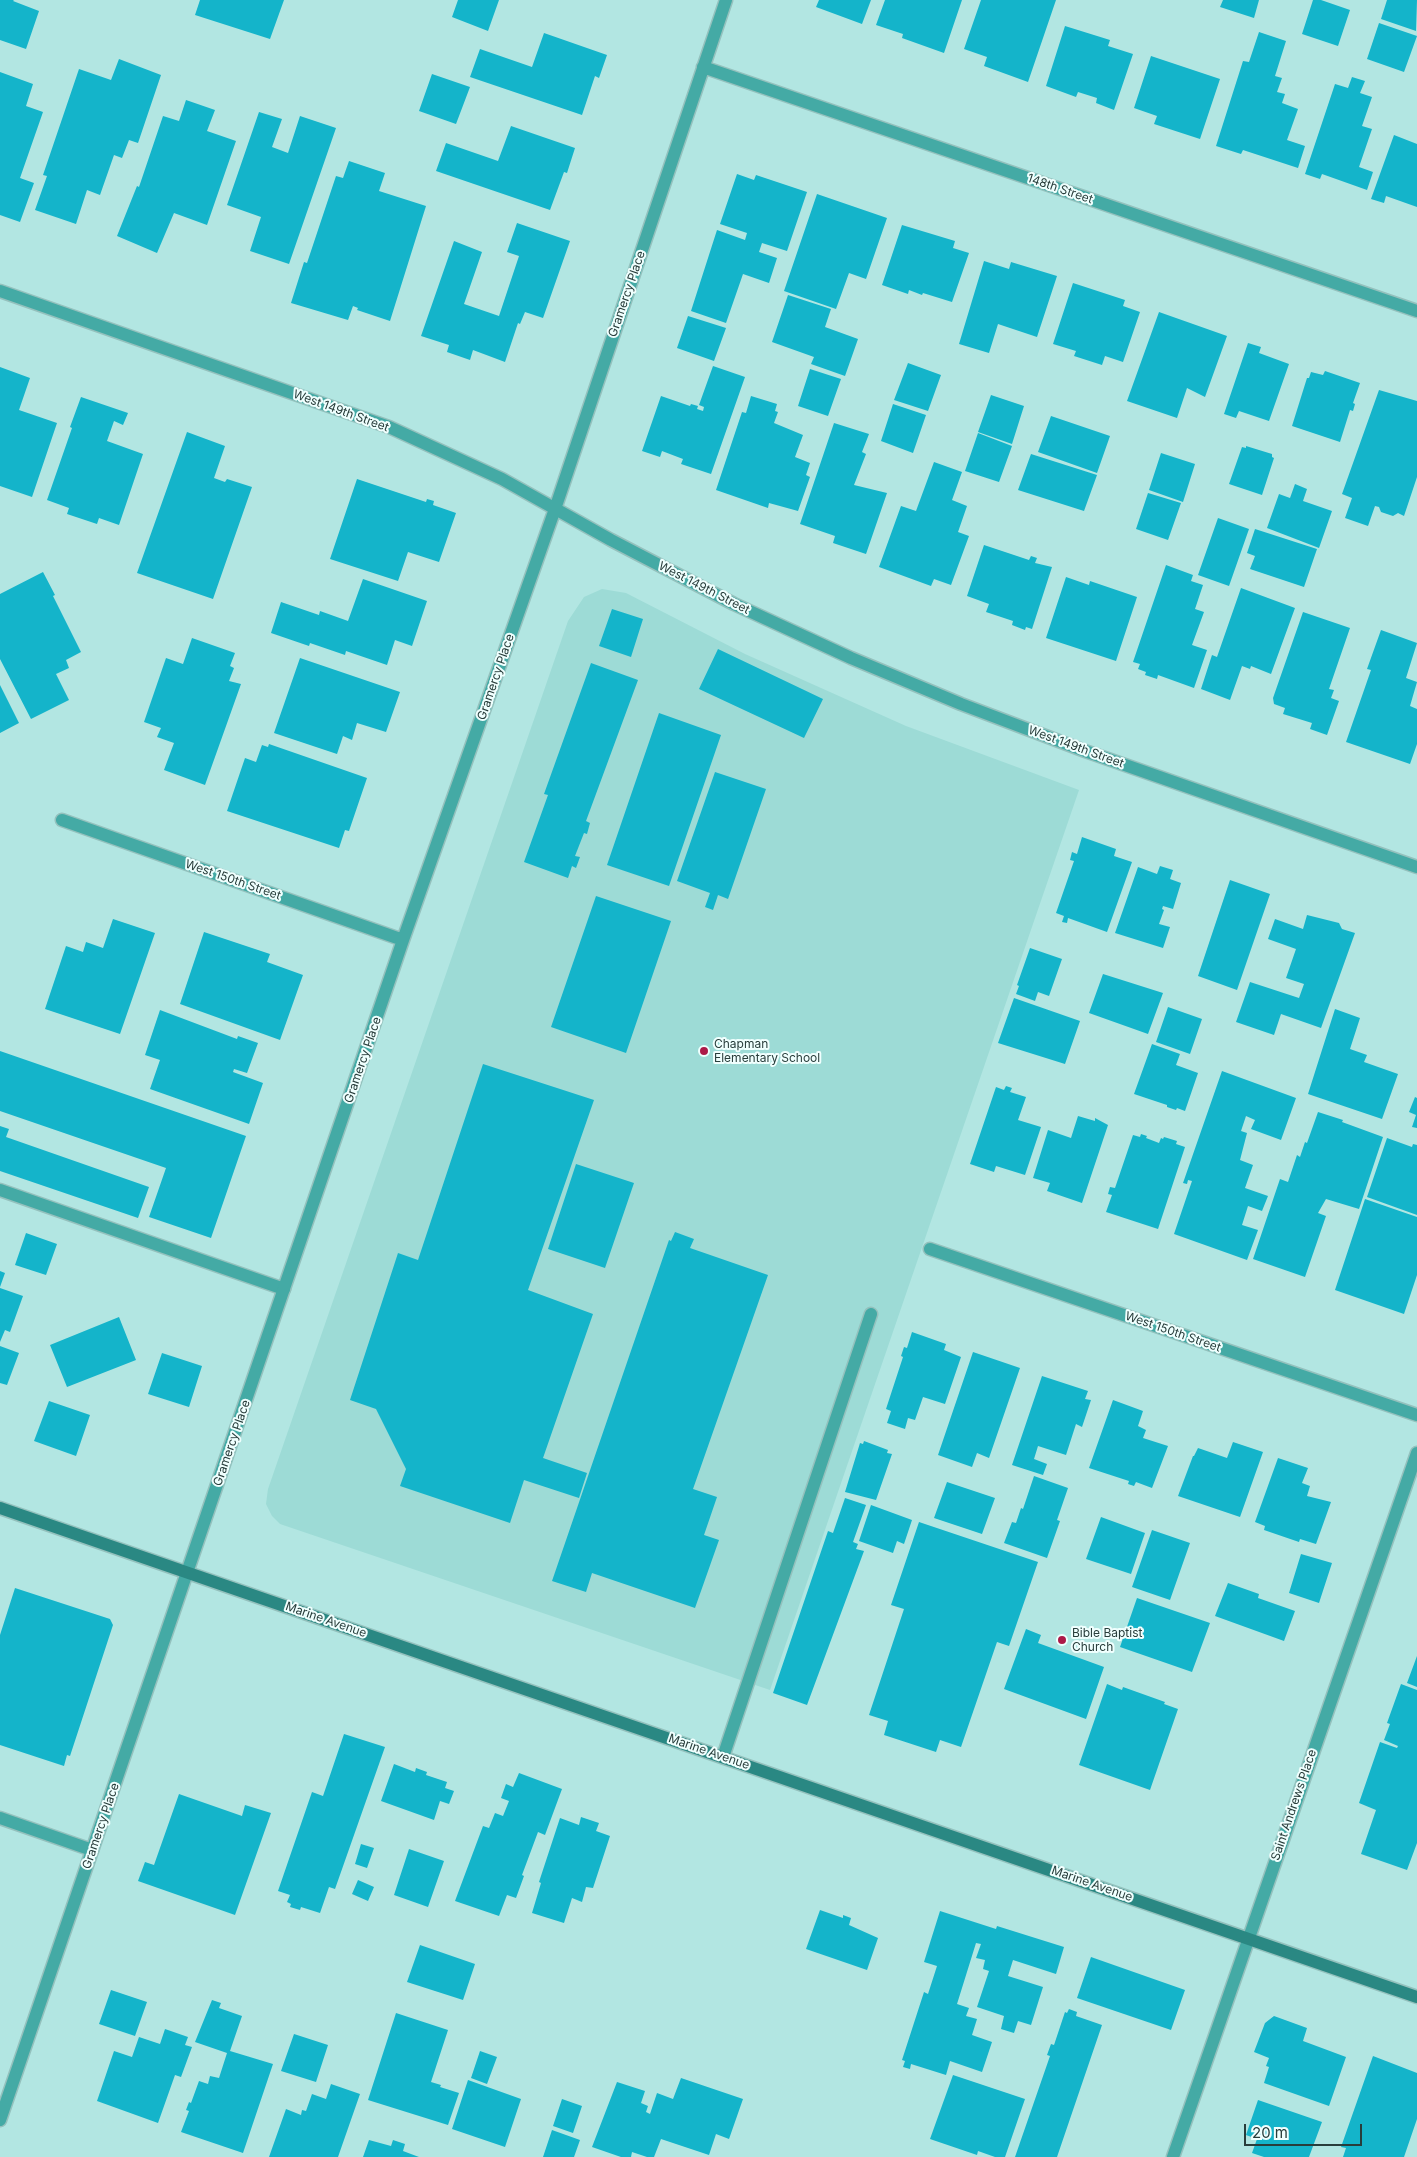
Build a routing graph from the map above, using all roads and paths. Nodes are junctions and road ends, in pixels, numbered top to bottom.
1 (726, 0) edge
2 (703, 67) junction
3 (0, 290) edge
4 (1417, 311) edge
5 (555, 509) junction
6 (62, 820) dead end
7 (1417, 867) edge
8 (404, 940) junction
9 (0, 1190) edge
10 (930, 1250) dead end
11 (284, 1289) junction
12 (871, 1314) dead end
13 (1417, 1415) edge
14 (1417, 1453) edge
15 (0, 1508) edge
16 (188, 1572) junction
17 (723, 1757) junction
18 (0, 1818) edge
19 (92, 1850) junction
20 (1248, 1938) junction
21 (1417, 1998) edge
22 (0, 2120) edge
23 (1173, 2157) edge

1 - 2 street, Gramercy Place
2 - 4 street, 148th Street
2 - 5 street, Gramercy Place
3 - 5 street, West 149th Street
5 - 7 street, West 149th Street
5 - 8 street, Gramercy Place
6 - 8 street, West 150th Street
8 - 11 street, Gramercy Place
9 - 11 street
10 - 13 street, West 150th Street
11 - 16 street, Gramercy Place
12 - 17 street
14 - 20 street, Saint Andrews Place
15 - 16 main road, Marine Avenue
16 - 17 main road, Marine Avenue
16 - 19 street, Gramercy Place
17 - 20 main road, Marine Avenue
18 - 19 street
19 - 22 street, Gramercy Place
20 - 21 main road, Marine Avenue
20 - 23 street, Saint Andrews Place

